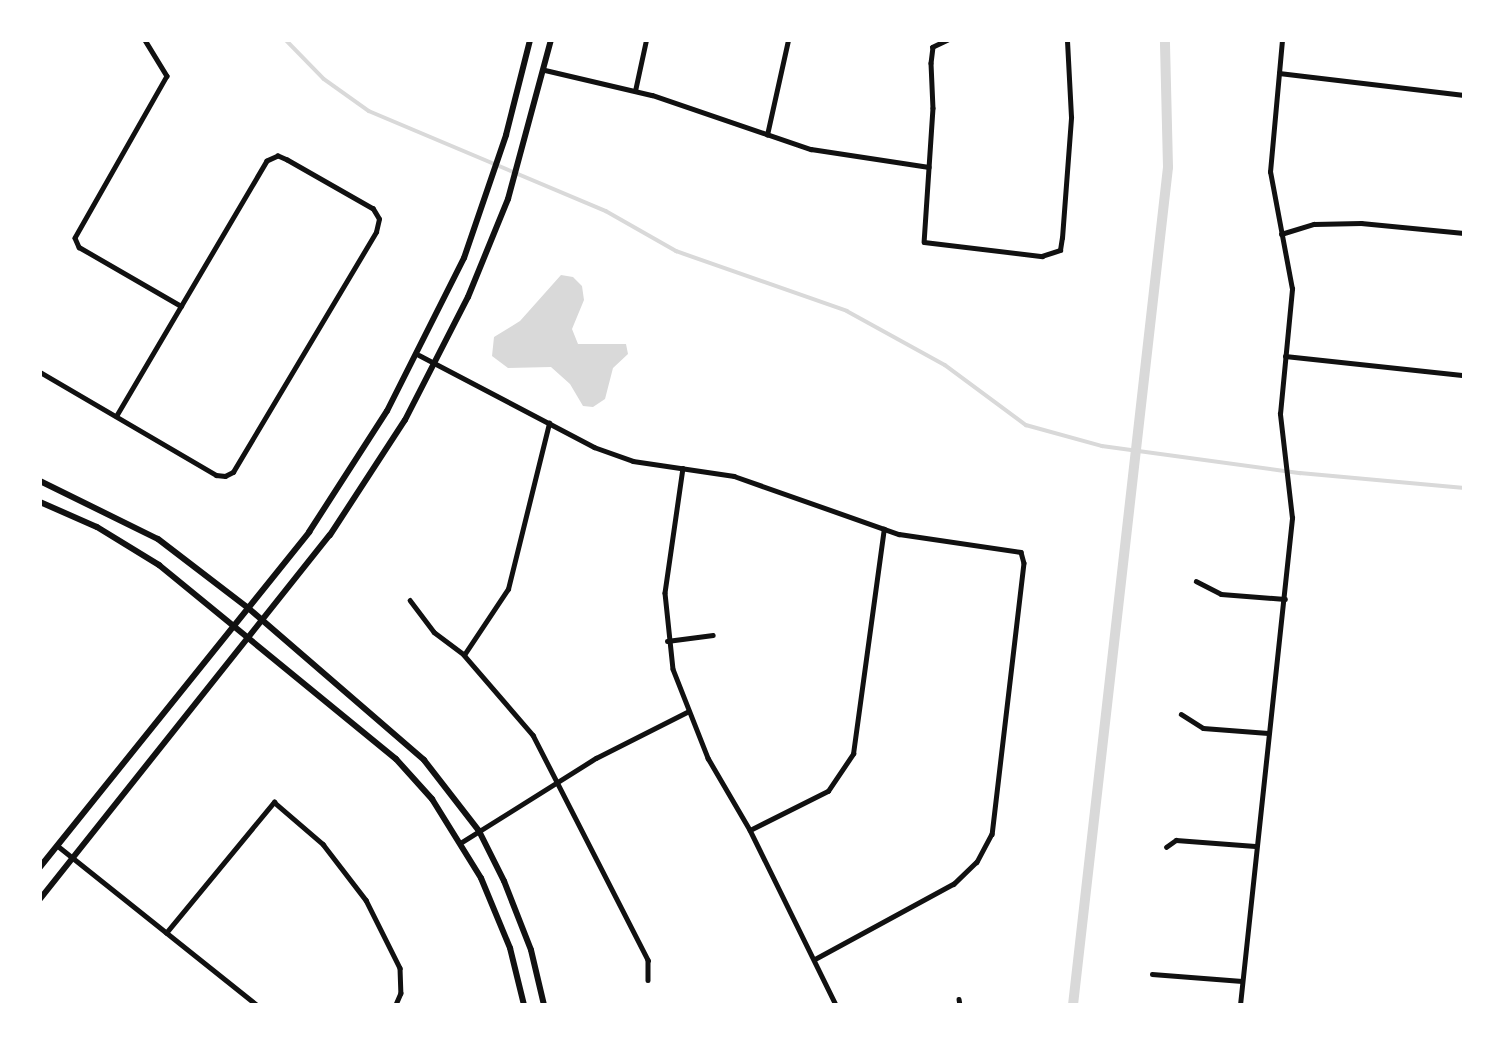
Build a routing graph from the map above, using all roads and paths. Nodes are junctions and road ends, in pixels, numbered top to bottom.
1 (145, 40) edge
2 (530, 40) edge
3 (551, 40) edge
4 (646, 40) edge
5 (788, 40) edge
6 (948, 40) edge
7 (1067, 40) edge
8 (1282, 40) edge
9 (545, 71) junction
10 (1279, 74) junction
11 (635, 91) junction
12 (1464, 94) edge
13 (767, 135) junction
14 (929, 167) junction
15 (1464, 233) edge
16 (1282, 234) junction
17 (181, 306) junction
18 (419, 355) junction
19 (1285, 356) junction
20 (436, 363) junction
21 (40, 372) edge
22 (1464, 375) edge
23 (117, 416) junction
24 (549, 423) junction
25 (683, 468) junction
26 (40, 481) edge
27 (40, 502) edge
28 (884, 529) junction
29 (1196, 581) dead end
30 (1285, 599) junction
31 (410, 600) dead end
32 (247, 607) junction
33 (262, 620) junction
34 (233, 623) junction
35 (713, 635) dead end
36 (250, 637) junction
37 (667, 641) junction
38 (464, 655) junction
39 (687, 712) junction
40 (1181, 714) dead end
41 (1268, 733) junction
42 (560, 782) junction
43 (750, 830) junction
44 (479, 831) junction
45 (462, 842) junction
46 (58, 846) junction
47 (1255, 846) junction
48 (1166, 847) dead end
49 (73, 858) junction
50 (40, 867) edge
51 (40, 899) edge
52 (166, 933) junction
53 (816, 959) junction
54 (1152, 974) dead end
55 (648, 980) dead end
56 (1242, 981) junction
57 (257, 1005) edge
58 (396, 1005) edge
59 (524, 1005) edge
60 (544, 1005) edge
61 (836, 1005) edge
62 (1240, 1005) edge

1 - 17 street
2 - 18 main road
3 - 9 main road
4 - 11 street
5 - 13 street
6 - 14 street
7 - 14 street
8 - 10 street
9 - 11 street
9 - 20 main road
10 - 12 street
10 - 16 street
11 - 13 street
13 - 14 street
15 - 16 street
16 - 19 street
17 - 23 street
17 - 23 street
18 - 20 street
18 - 32 main road
19 - 22 street
19 - 30 street
20 - 24 street
20 - 33 main road
21 - 23 street
24 - 25 street
24 - 38 street
25 - 28 street
25 - 37 street
26 - 32 main road
27 - 34 main road
28 - 43 street
28 - 53 street
29 - 30 street
30 - 41 street
31 - 38 street
32 - 33 main road
32 - 34 main road
33 - 36 main road
33 - 44 main road
34 - 36 main road
34 - 46 main road
35 - 37 street
36 - 45 main road
36 - 49 main road
37 - 39 street
38 - 42 street
39 - 42 street
39 - 43 street
40 - 41 street
41 - 47 street
42 - 44 street
42 - 55 street
43 - 53 street
44 - 45 street
44 - 60 main road
45 - 59 main road
46 - 49 street
46 - 50 main road
47 - 48 street
47 - 56 street
49 - 51 main road
49 - 52 street
52 - 57 street
52 - 58 street
53 - 61 street
54 - 56 street
56 - 62 street

